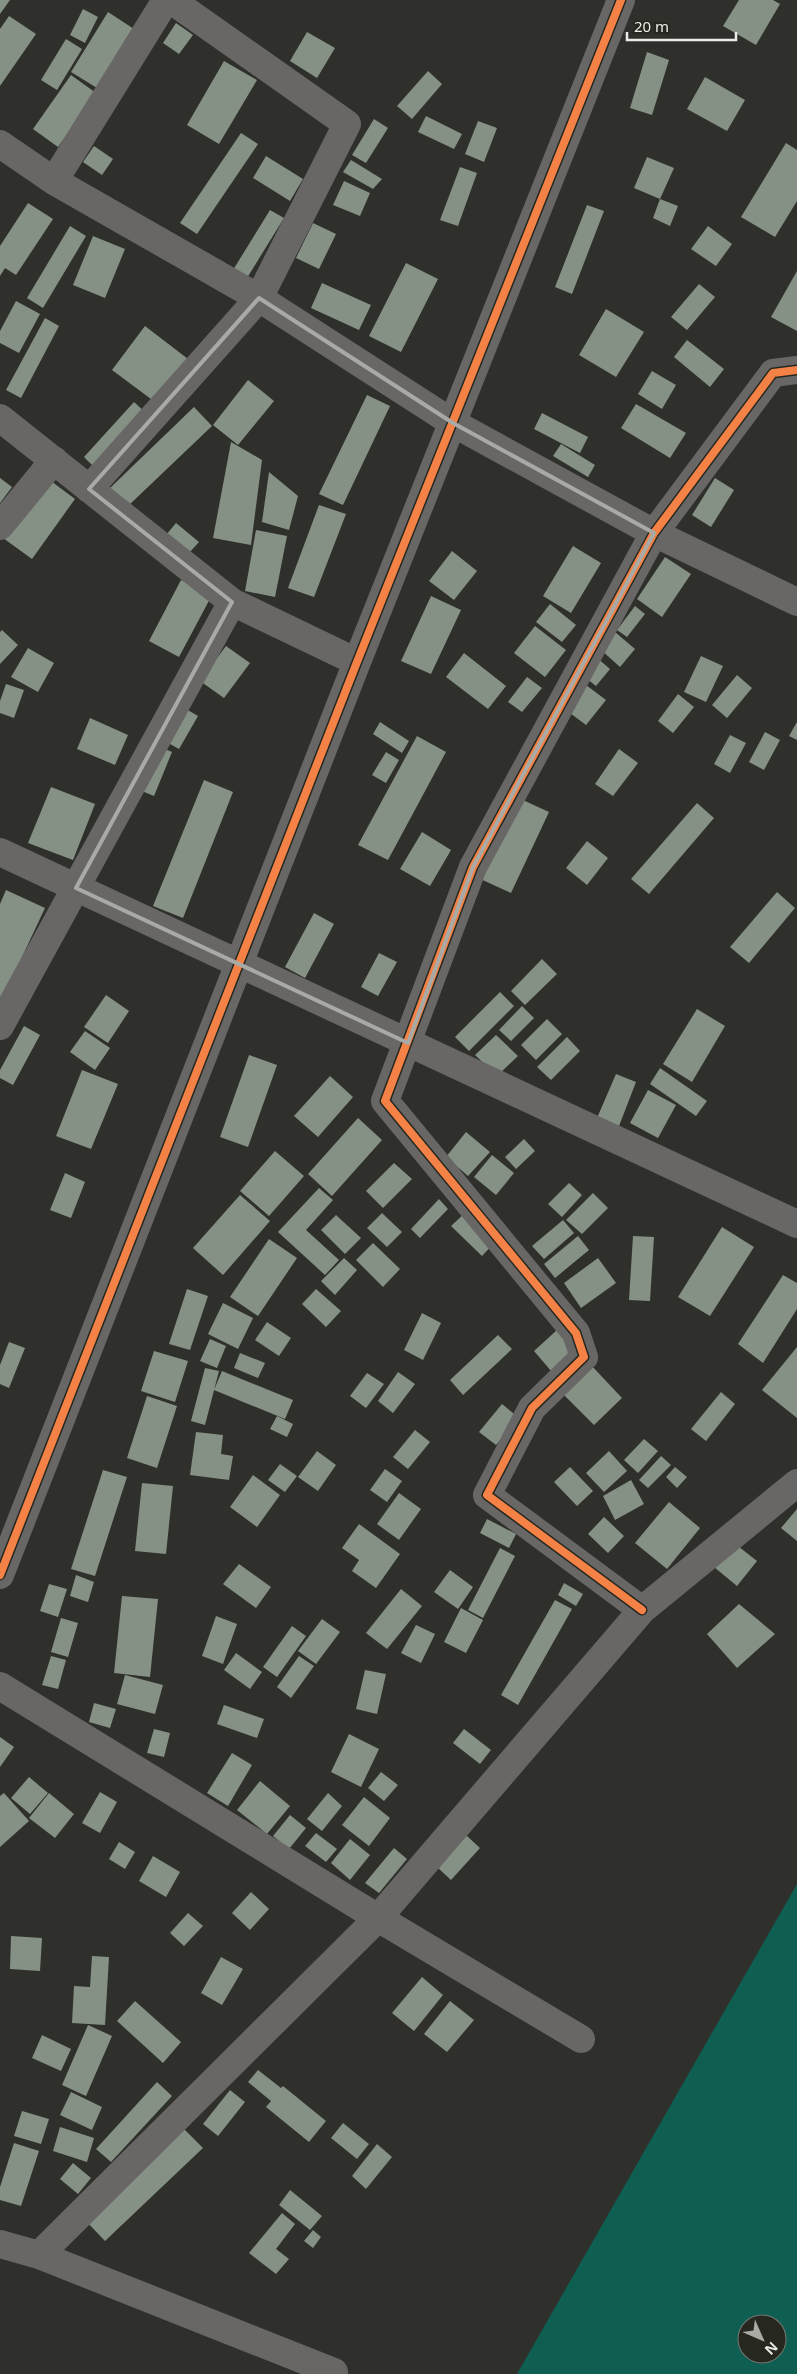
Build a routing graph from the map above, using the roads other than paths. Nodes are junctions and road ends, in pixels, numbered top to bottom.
1 (166, 0) edge
2 (172, 0) edge
3 (621, 0) edge
4 (0, 144) edge
5 (54, 181) junction
6 (259, 298) junction
7 (797, 370) edge
8 (0, 418) edge
9 (453, 423) junction
10 (54, 460) junction
11 (89, 489) junction
12 (0, 526) edge
13 (654, 533) junction
14 (232, 602) junction
15 (797, 602) edge
16 (357, 662) junction
17 (0, 852) edge
18 (76, 888) junction
19 (240, 964) junction
20 (0, 1026) edge
21 (408, 1042) junction
22 (797, 1224) edge
23 (797, 1482) edge
24 (0, 1575) edge
25 (642, 1610) junction
26 (0, 1686) edge
27 (378, 1918) junction
28 (581, 2039) dead end
29 (0, 2244) edge
30 (39, 2255) junction
31 (334, 2372) dead end

1 - 5 street
2 - 6 street
3 - 9 street
4 - 5 street
5 - 6 street
6 - 9 street
6 - 11 street
7 - 13 street
8 - 10 street
9 - 13 street
9 - 16 street
10 - 11 street
10 - 12 street
11 - 14 street
13 - 15 street
13 - 21 street
14 - 16 street
14 - 18 street
16 - 19 street
17 - 18 street
18 - 19 street
18 - 20 street
19 - 21 street
19 - 24 street
21 - 22 street
21 - 25 street
23 - 25 street
25 - 27 street
26 - 27 street
27 - 28 street
27 - 30 street
29 - 30 street
30 - 31 street

